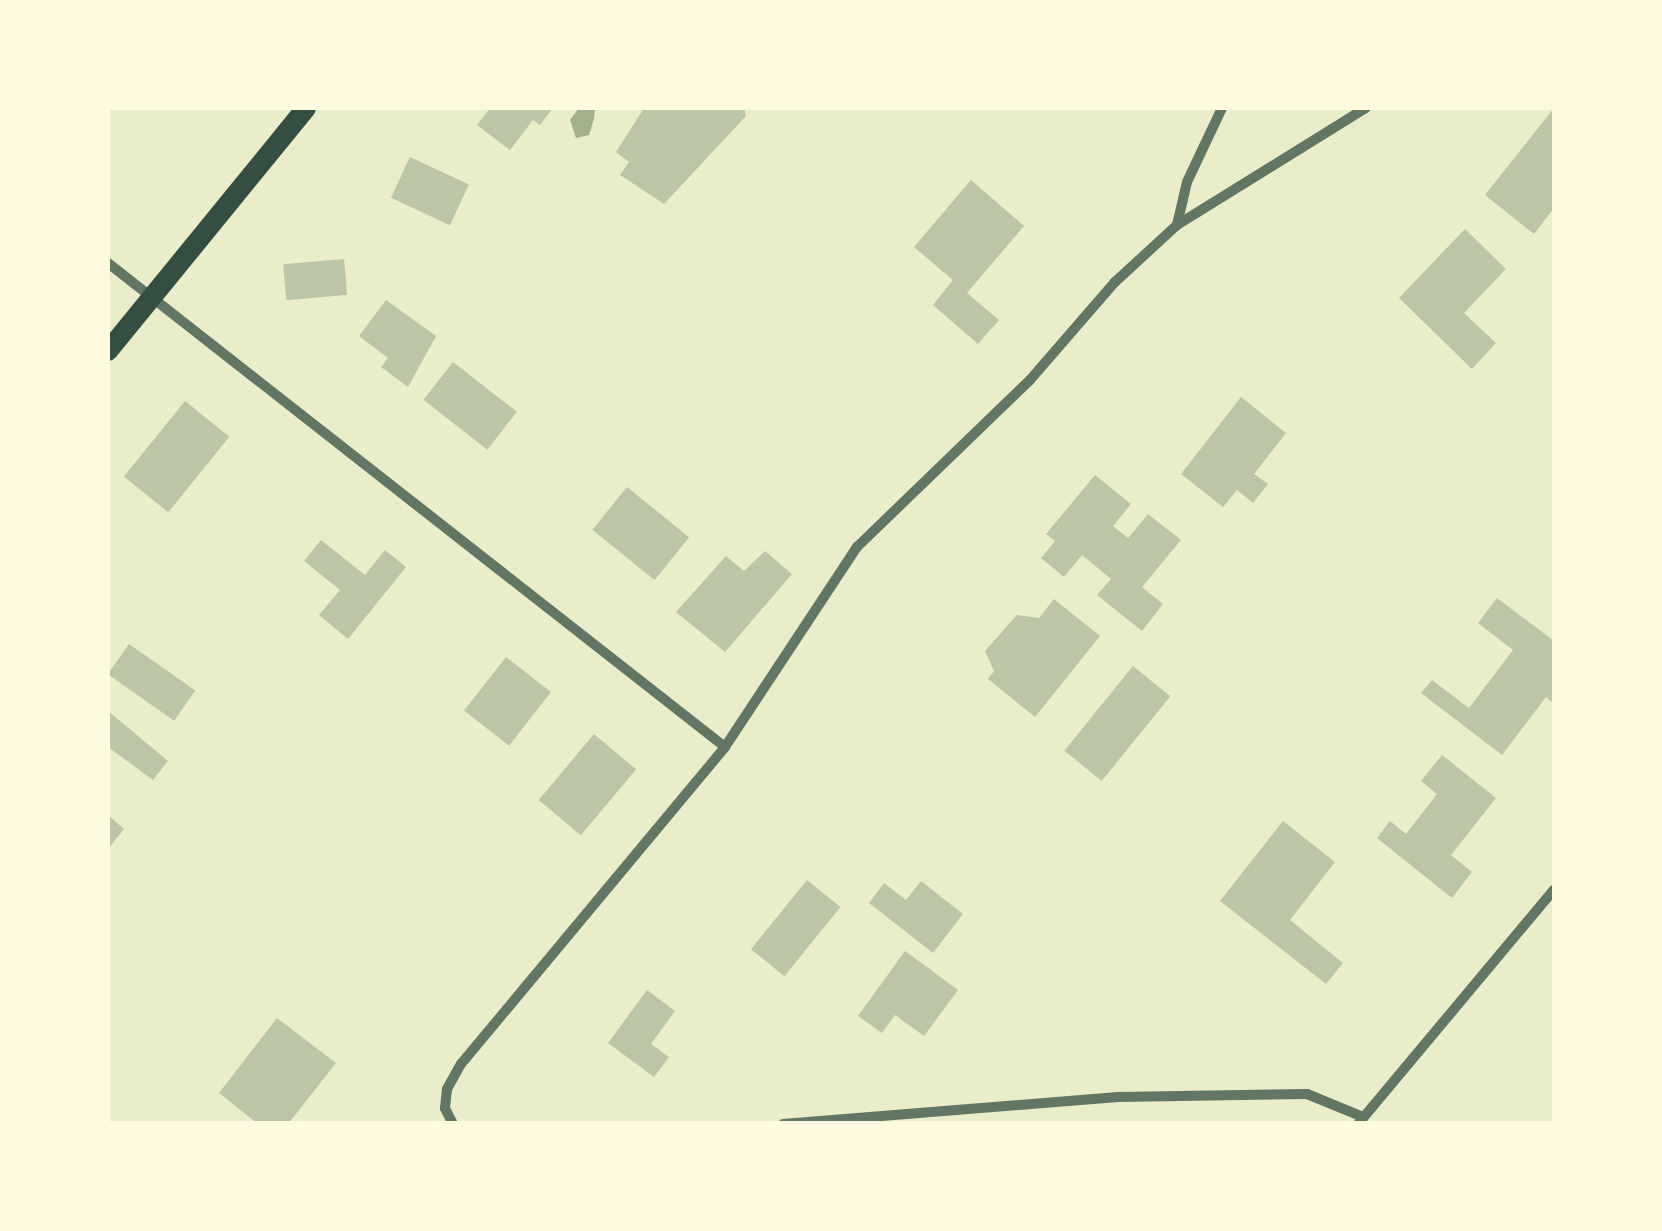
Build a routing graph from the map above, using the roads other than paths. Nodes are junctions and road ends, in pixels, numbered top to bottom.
1 (306, 108) edge
2 (1222, 108) edge
3 (1366, 108) edge
4 (1177, 225) junction
5 (108, 263) edge
6 (152, 298) junction
7 (108, 351) edge
8 (725, 747) junction
9 (1554, 890) edge
10 (1360, 1120) edge
11 (453, 1124) edge
12 (783, 1124) edge

1 - 6 main road
2 - 4 street
3 - 4 street
4 - 8 street
5 - 6 street
6 - 7 main road
6 - 8 street
8 - 11 street
9 - 10 street
10 - 12 street

